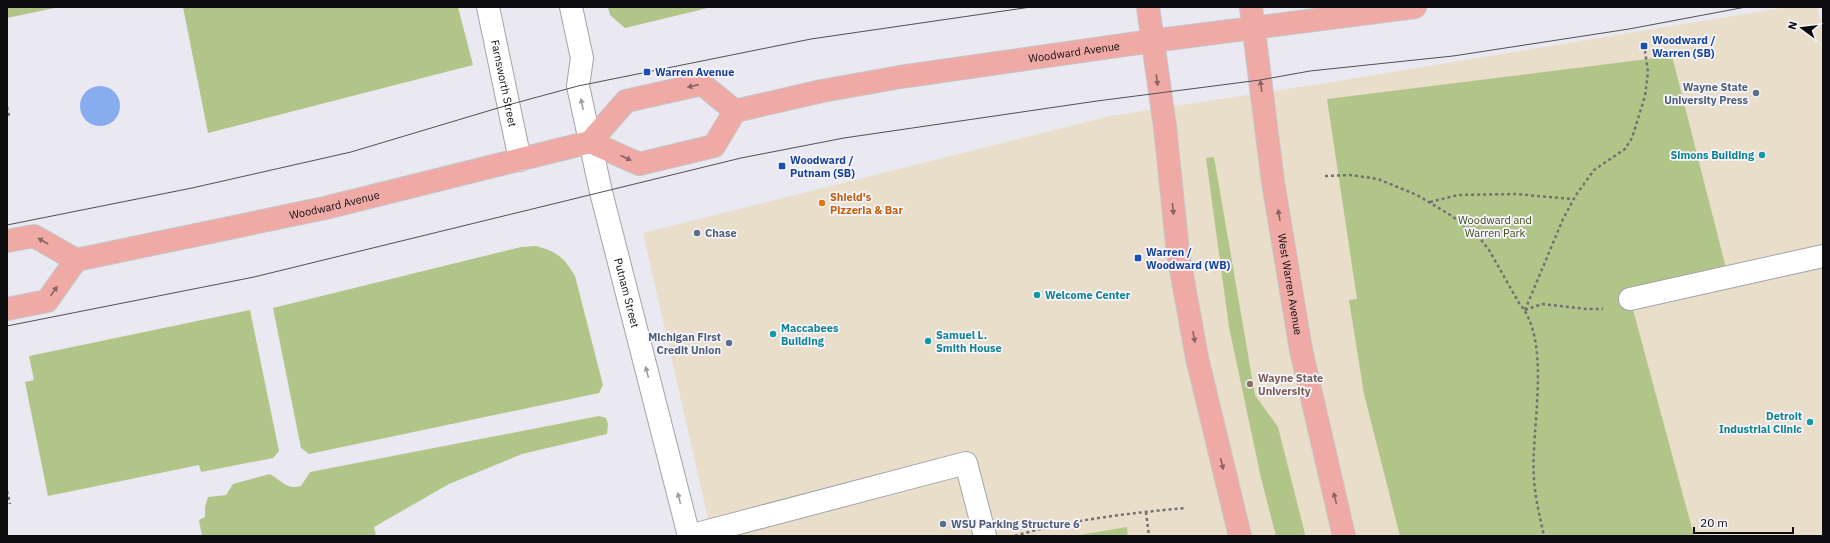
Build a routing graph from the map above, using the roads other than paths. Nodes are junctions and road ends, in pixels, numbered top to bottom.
1 (488, 7) edge
2 (571, 7) edge
3 (1148, 7) edge
4 (1252, 7) edge
5 (1415, 7) edge
6 (1253, 29) junction
7 (1152, 42) junction
8 (736, 111) junction
9 (590, 142) junction
10 (520, 160) junction
11 (7, 241) edge
12 (1823, 256) edge
13 (76, 260) junction
14 (1630, 299) road end
15 (7, 309) edge
16 (689, 536) edge
17 (985, 536) edge
18 (1240, 536) edge
19 (1344, 536) edge

1 - 10 street, Farnsworth Street
9 -> 2 street
3 - 7 main road
4 - 6 main road, West Warren Avenue
5 - 6 main road, Woodward Avenue
6 - 7 main road, Woodward Avenue
19 -> 6 main road, West Warren Avenue
7 - 8 main road, Woodward Avenue
7 -> 18 main road
9 -> 8 main road
8 -> 9 main road
9 - 10 main road, Woodward Avenue
16 -> 9 street, Putnam Street
10 - 13 main road, Woodward Avenue
13 -> 11 main road
12 - 14 street
15 -> 13 main road
16 - 17 street

